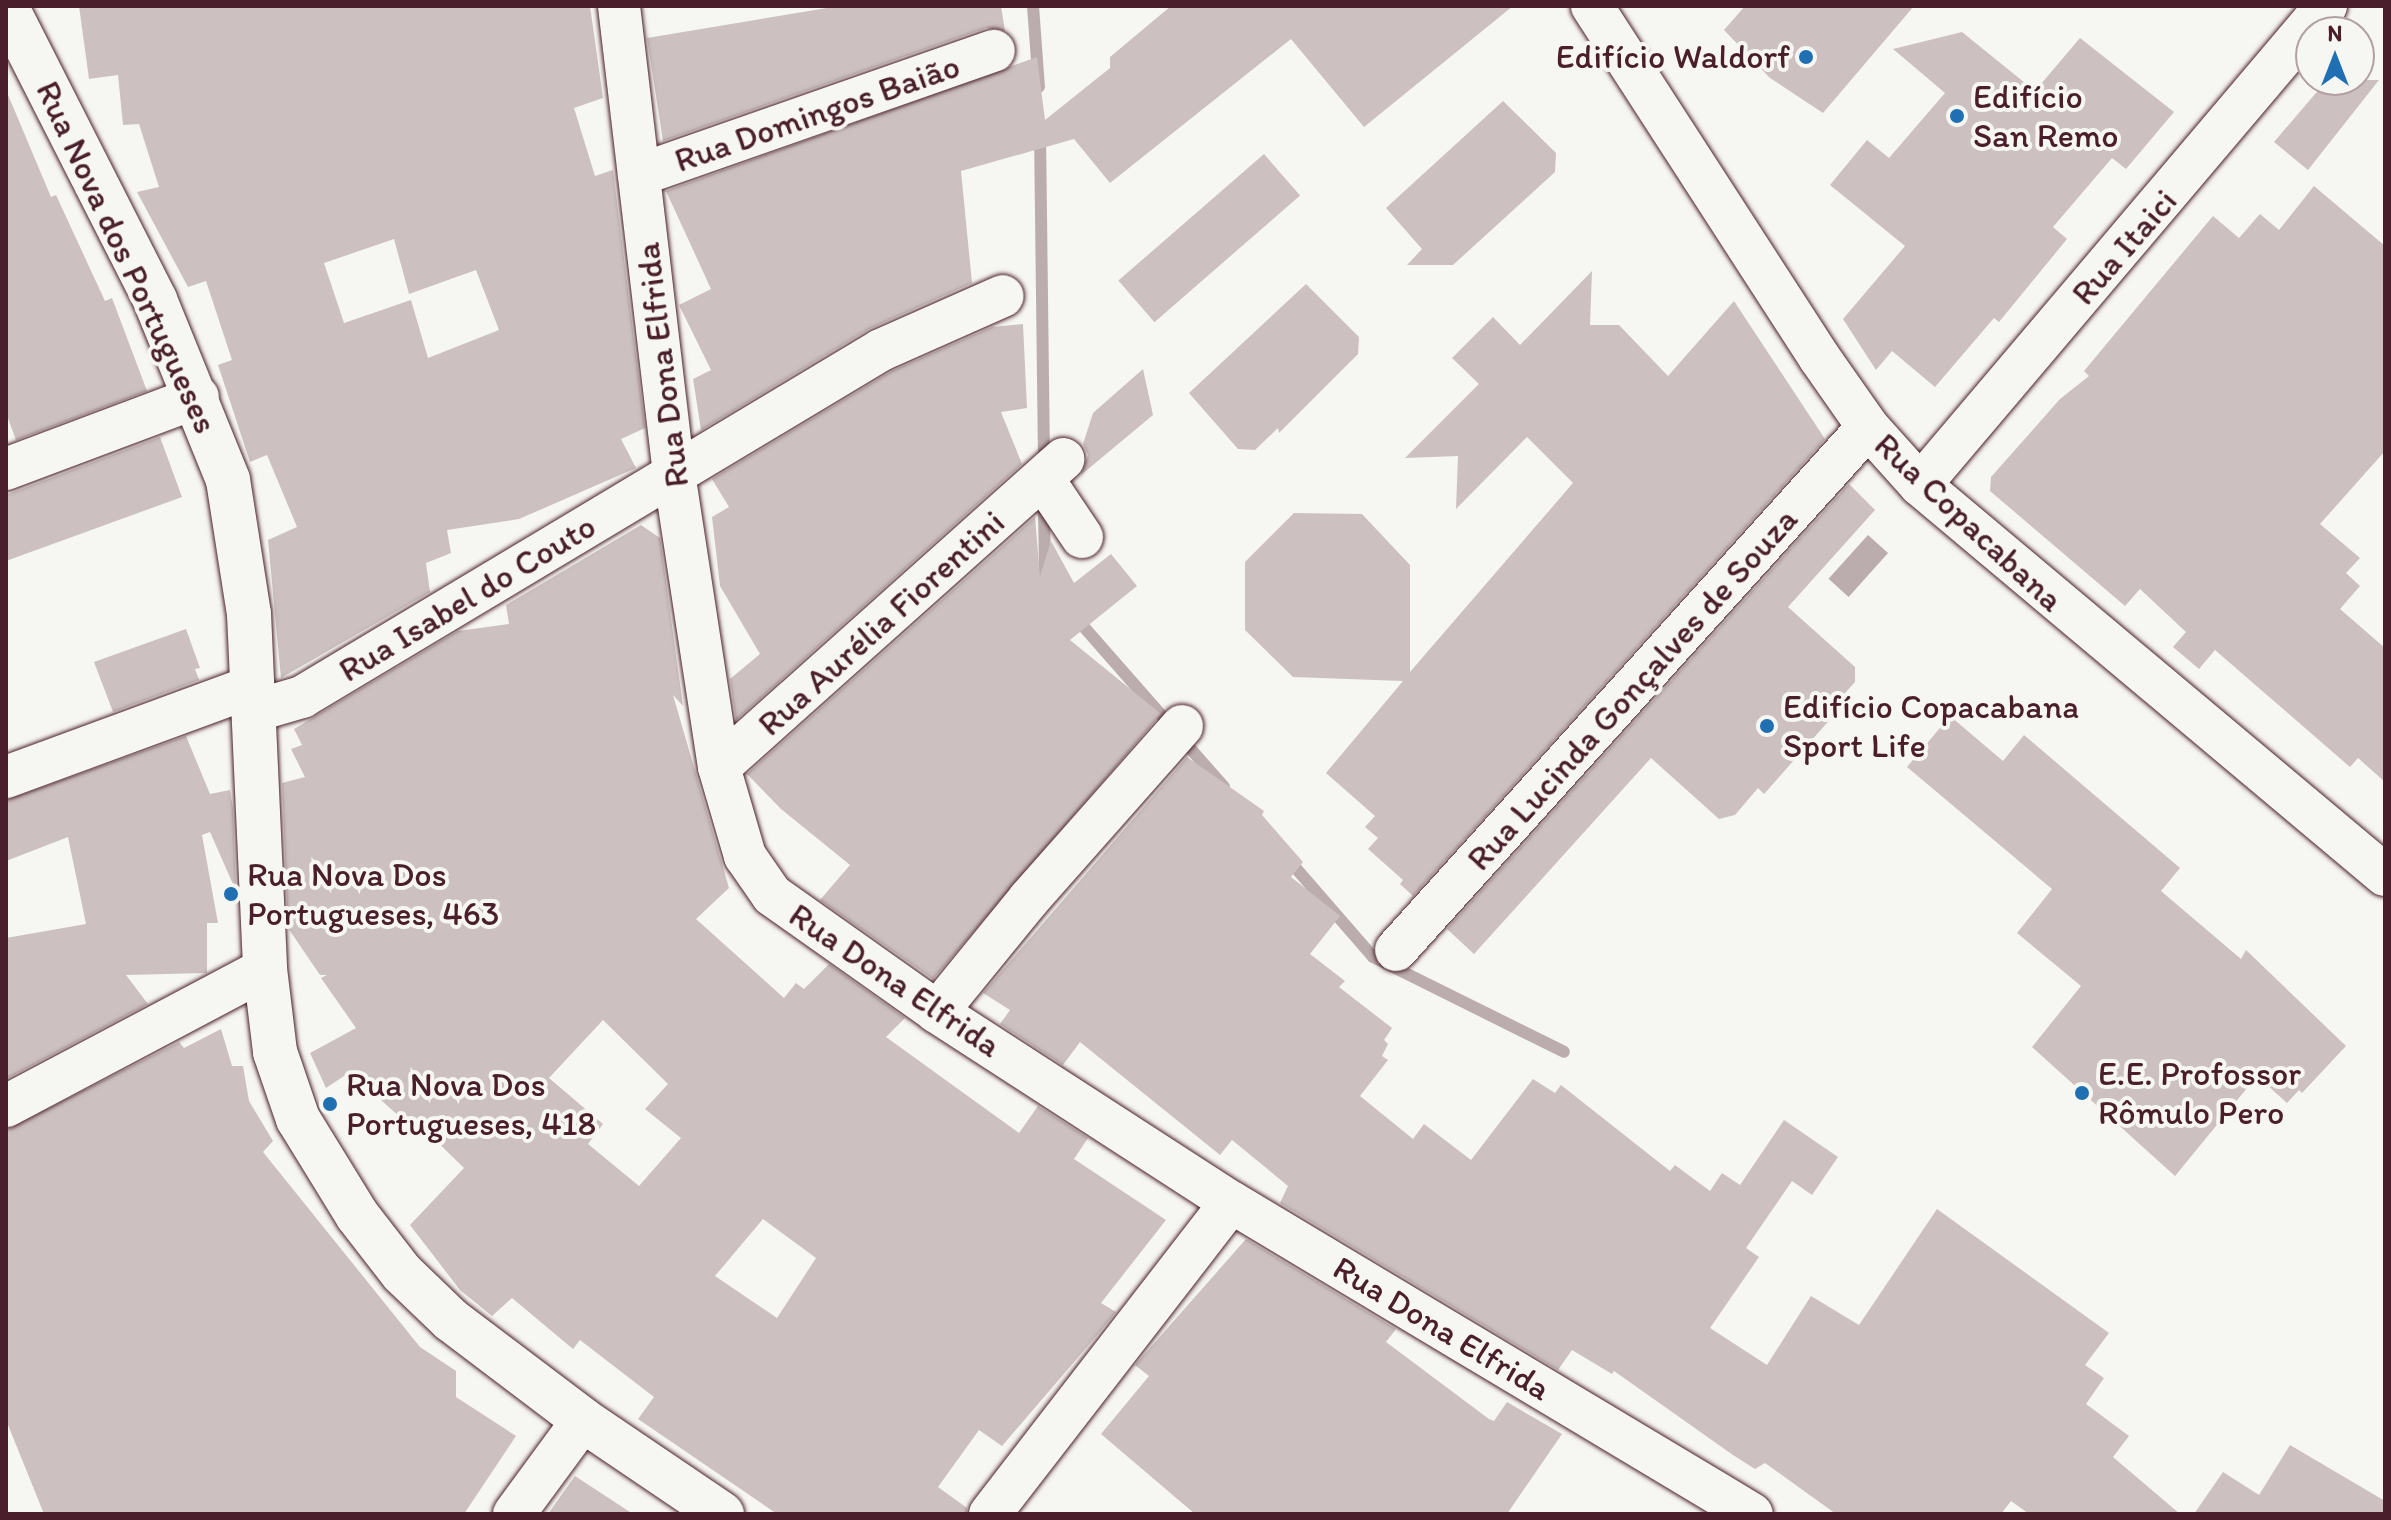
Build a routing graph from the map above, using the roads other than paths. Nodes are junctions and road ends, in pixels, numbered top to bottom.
1 (6, 6) edge
2 (619, 6) edge
3 (1592, 6) edge
4 (2326, 6) edge
5 (994, 51) dead end
6 (639, 175) junction
7 (1003, 296) dead end
8 (198, 397) junction
9 (1868, 427) junction
10 (6, 469) edge
11 (674, 473) junction
12 (1920, 485) junction
13 (1082, 537) dead end
14 (254, 699) junction
15 (1182, 726) dead end
16 (719, 767) junction
17 (6, 777) edge
18 (2385, 875) edge
19 (1396, 950) dead end
20 (265, 969) junction
21 (937, 1012) junction
22 (6, 1106) edge
23 (1231, 1202) junction
24 (583, 1420) junction
25 (514, 1514) edge
26 (722, 1514) edge
27 (990, 1514) edge
28 (1752, 1514) edge

1 - 8 street, Rua Nova dos Portugueses
2 - 6 street, Rua Dona Elfrida
3 - 9 street, Rua Copacabana
4 - 12 street, Rua Itaici
5 - 6 street, Rua Domingos Baião
6 - 11 street, Rua Dona Elfrida
7 - 11 street, Rua Isabel do Couto
8 - 10 street
8 - 14 street, Rua Nova dos Portugueses
9 - 12 street, Rua Copacabana
9 - 19 street, Rua Lucinda Gonçalves de Souza
11 - 14 street, Rua Isabel do Couto
11 - 16 street, Rua Dona Elfrida
12 - 18 street, Rua Copacabana
13 - 16 street, Rua Aurélia Fiorentini
14 - 17 street, Rua Isabel do Couto
14 - 20 street, Rua Nova dos Portugueses
15 - 21 street
16 - 21 street, Rua Dona Elfrida
20 - 22 street
20 - 24 street, Rua Nova dos Portugueses
21 - 23 street, Rua Dona Elfrida
23 - 27 street
23 - 28 street, Rua Dona Elfrida
24 - 25 street
24 - 26 street, Rua Nova dos Portugueses

